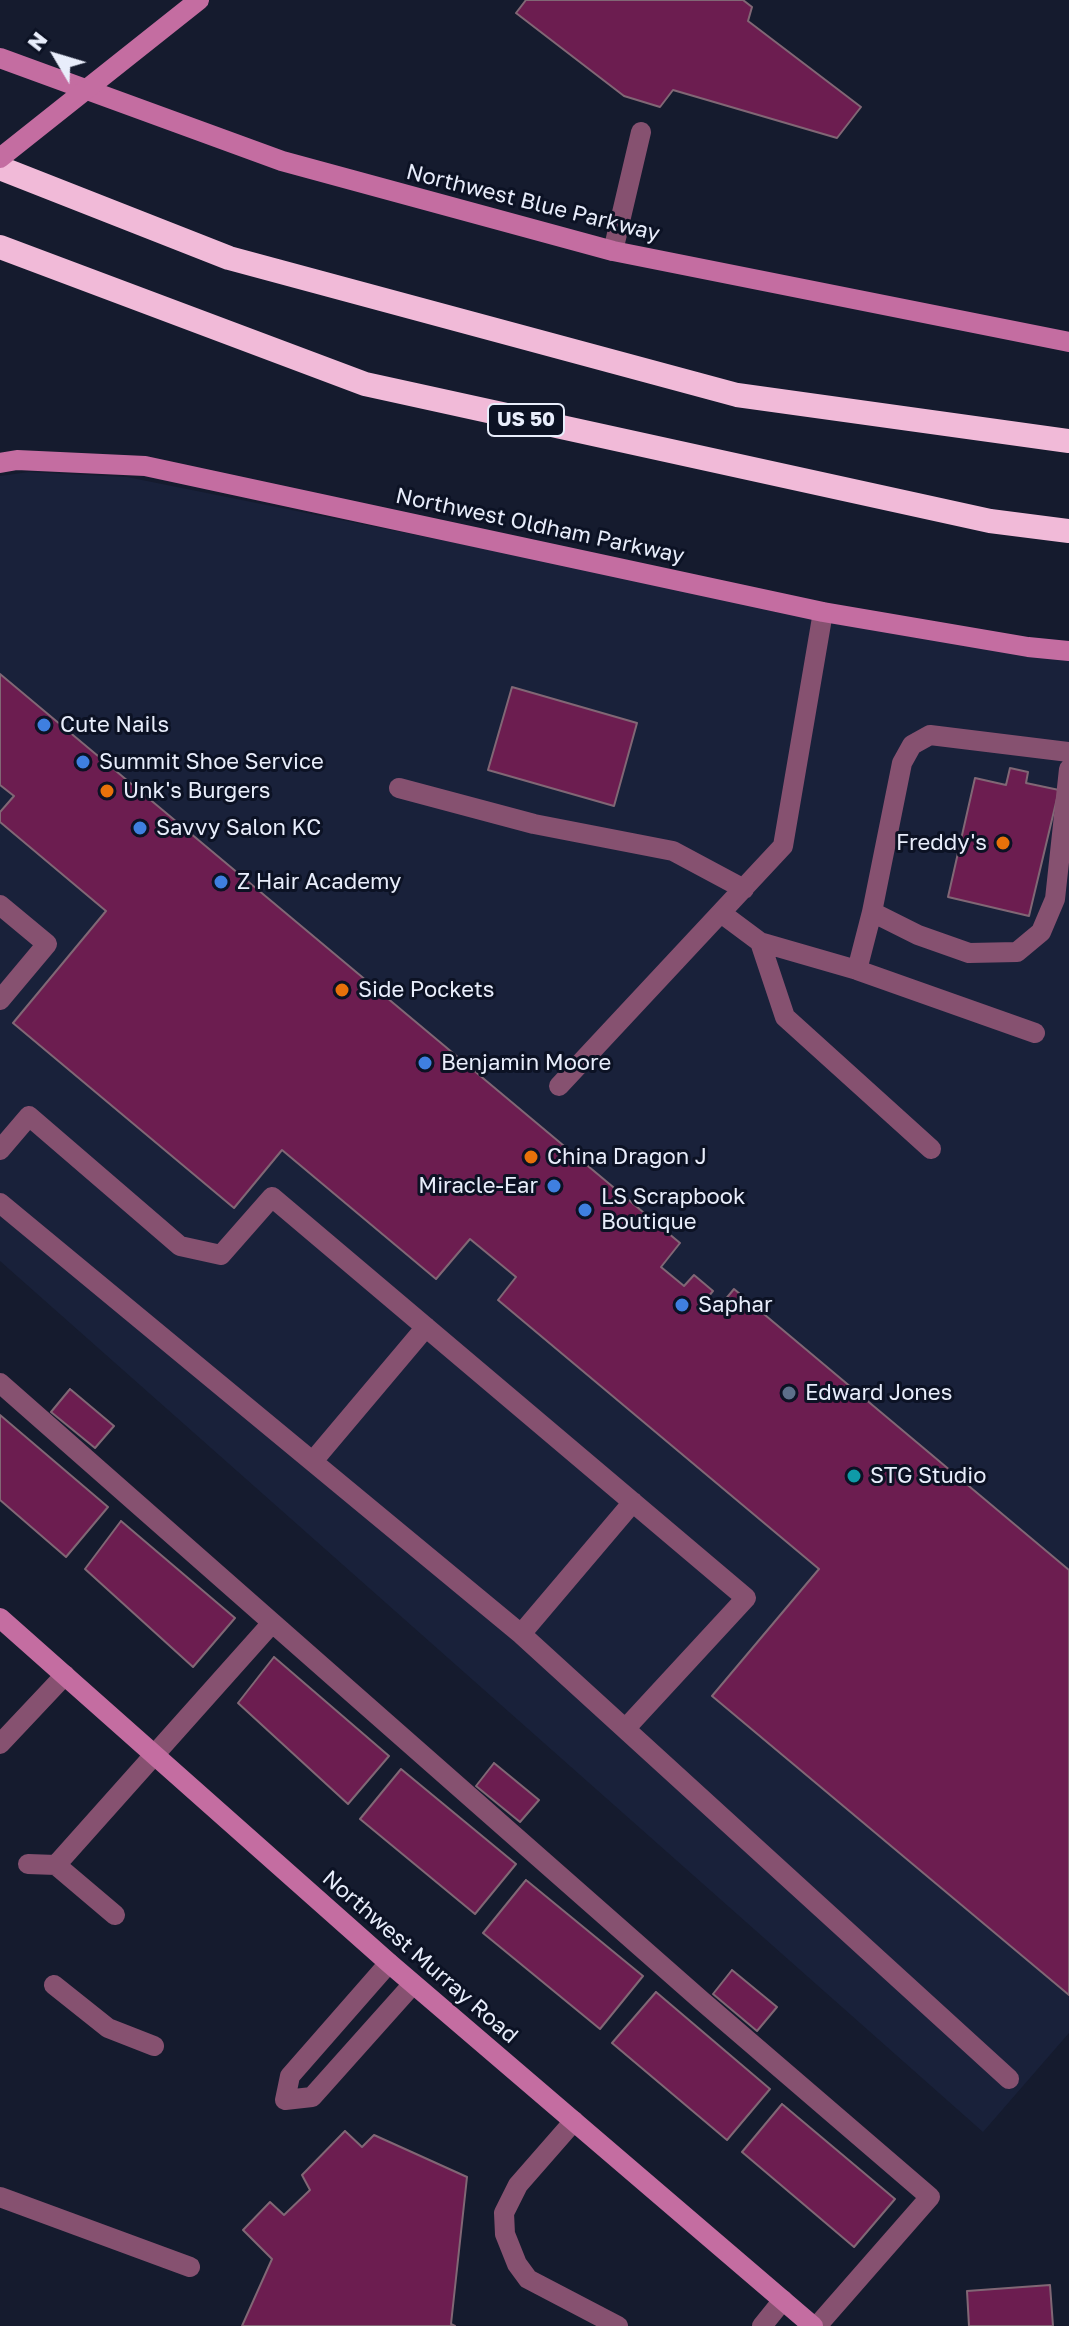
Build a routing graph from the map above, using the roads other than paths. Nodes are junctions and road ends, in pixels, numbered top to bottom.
1 (199, 0) edge
2 (0, 58) edge
3 (641, 132) dead end
4 (0, 158) edge
5 (0, 168) edge
6 (0, 247) edge
7 (613, 251) junction
8 (1069, 342) edge
9 (1069, 441) edge
10 (0, 463) edge
11 (1069, 531) edge
12 (823, 612) junction
13 (1069, 651) edge
14 (1069, 752) edge
15 (1069, 769) edge
16 (399, 788) dead end
17 (744, 889) junction
18 (0, 905) edge
19 (872, 912) junction
20 (721, 913) junction
21 (760, 942) junction
22 (857, 970) junction
23 (0, 1000) edge
24 (1035, 1033) dead end
25 (559, 1086) dead end
26 (931, 1149) dead end
27 (0, 1150) edge
28 (0, 1203) edge
29 (426, 1327) junction
30 (0, 1383) edge
31 (313, 1461) junction
32 (633, 1502) junction
33 (0, 1618) edge
34 (272, 1623) junction
35 (521, 1634) junction
36 (65, 1675) junction
37 (625, 1729) junction
38 (0, 1744) edge
39 (154, 1754) junction
40 (28, 1864) dead end
41 (56, 1865) junction
42 (115, 1915) dead end
43 (389, 1963) junction
44 (413, 1984) junction
45 (54, 1985) dead end
46 (154, 2046) dead end
47 (1009, 2079) dead end
48 (574, 2121) junction
49 (0, 2197) edge
50 (190, 2267) dead end
51 (783, 2300) junction
52 (618, 2326) edge
53 (762, 2326) edge
54 (815, 2326) edge

1 - 4 street, bridge
2 - 7 street, Northwest Blue Parkway
3 - 7 lane
5 - 9 highway
6 - 11 highway, US 50
7 - 8 street, Northwest Blue Parkway
10 - 12 street, Northwest Oldham Parkway
12 - 13 street, Northwest Oldham Parkway
12 - 17 lane
14 - 19 lane
15 - 19 lane
16 - 17 lane
17 - 20 lane
18 - 23 lane
19 - 22 lane
20 - 21 lane
20 - 25 lane
21 - 22 lane
21 - 26 lane
22 - 24 lane
27 - 29 lane
28 - 31 lane
29 - 31 lane
29 - 32 lane
30 - 34 lane
31 - 35 lane
32 - 35 lane
32 - 37 lane
33 - 36 street, Northwest Murray Road
34 - 39 lane
34 - 54 lane
35 - 37 lane
36 - 38 lane
36 - 39 street, Northwest Murray Road
37 - 47 lane
39 - 41 lane
39 - 43 street, Northwest Murray Road
40 - 41 lane
41 - 42 lane
43 - 44 street, Northwest Murray Road
43 - 44 lane
44 - 48 street, Northwest Murray Road
45 - 46 lane
48 - 51 street, Northwest Murray Road
48 - 52 lane
49 - 50 lane
51 - 53 lane
51 - 54 street, Northwest Murray Road

